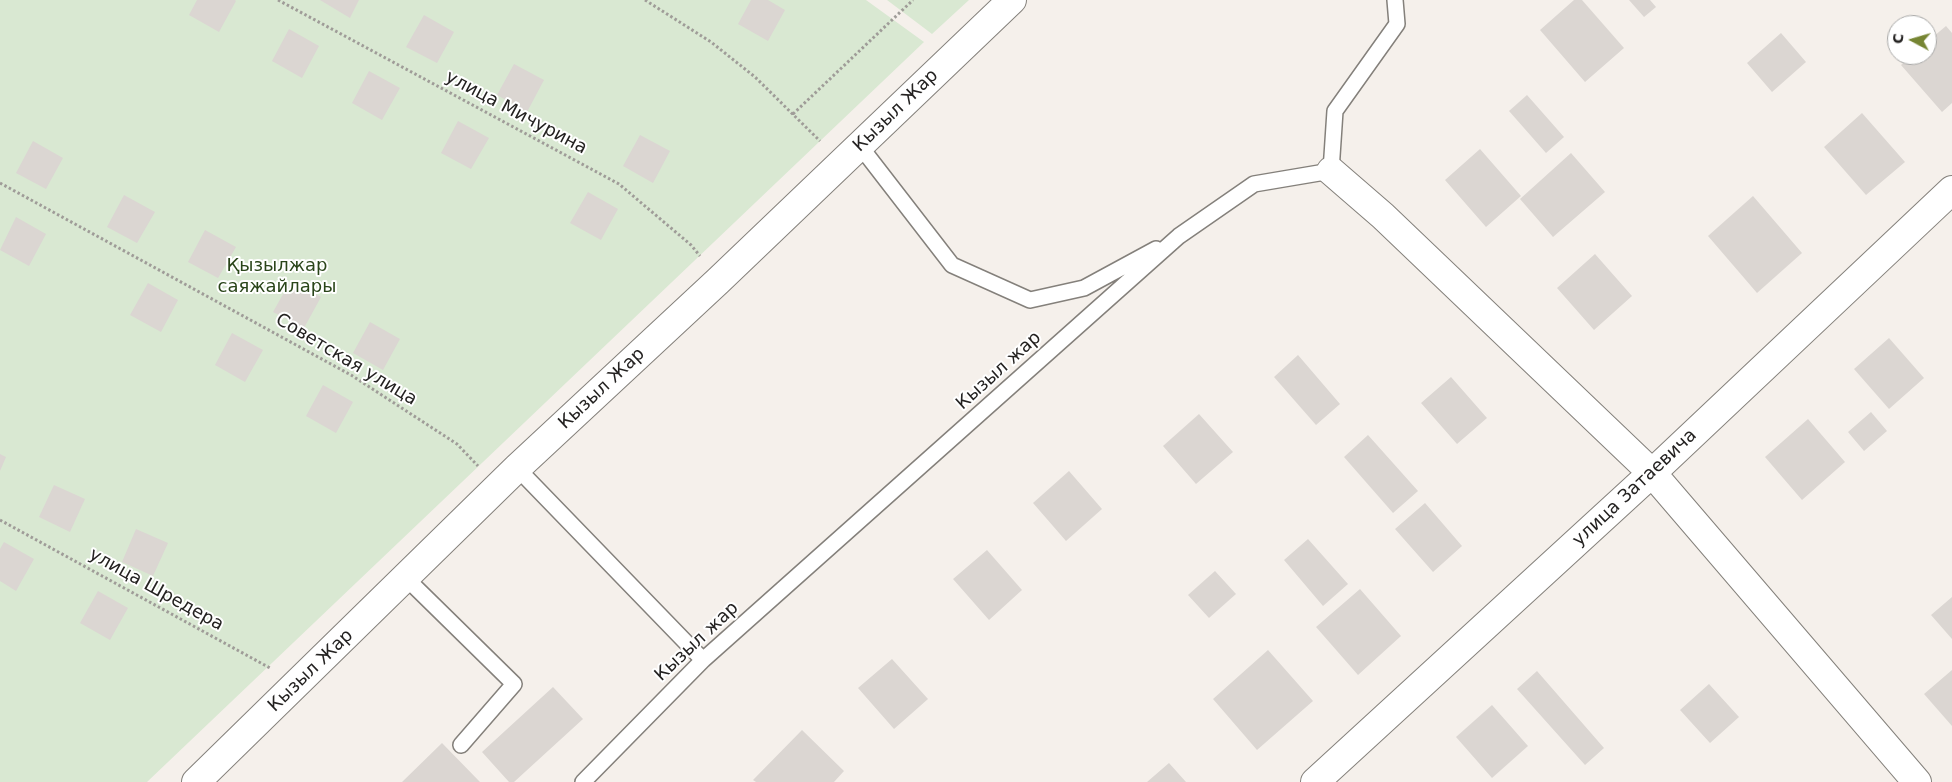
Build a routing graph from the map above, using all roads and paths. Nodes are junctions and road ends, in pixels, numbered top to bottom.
1 (278, 0) edge
2 (645, 0) edge
3 (913, 0) edge
4 (1012, 0) edge
5 (1395, 0) edge
6 (793, 114) junction
7 (851, 154) junction
8 (1331, 171) junction
9 (0, 183) edge
10 (1952, 190) edge
11 (1180, 236) junction
12 (718, 281) junction
13 (517, 468) junction
14 (1652, 473) junction
15 (0, 520) edge
16 (406, 578) junction
17 (703, 660) junction
18 (299, 683) junction
19 (461, 745) dead end
20 (206, 779) edge
21 (583, 782) edge
22 (1315, 782) edge
23 (1917, 782) edge

1 - 12 path, улица Мичурина
2 - 6 path
3 - 6 path
4 - 7 street, Кызыл Жар
5 - 8 lane
6 - 7 path
7 - 11 lane
7 - 12 street, Кызыл Жар
8 - 11 lane, Кызыл жар
8 - 14 street
9 - 13 path, Советская улица
10 - 14 street, улица Затаевича
11 - 17 lane, Кызыл жар
12 - 13 street, Кызыл Жар
13 - 16 street, Кызыл Жар
13 - 17 lane
14 - 22 street, улица Затаевича
14 - 23 street
15 - 18 path, улица Шредера
16 - 18 street, Кызыл Жар
16 - 19 lane
17 - 21 lane, Кызыл жар
18 - 20 street, Кызыл Жар

